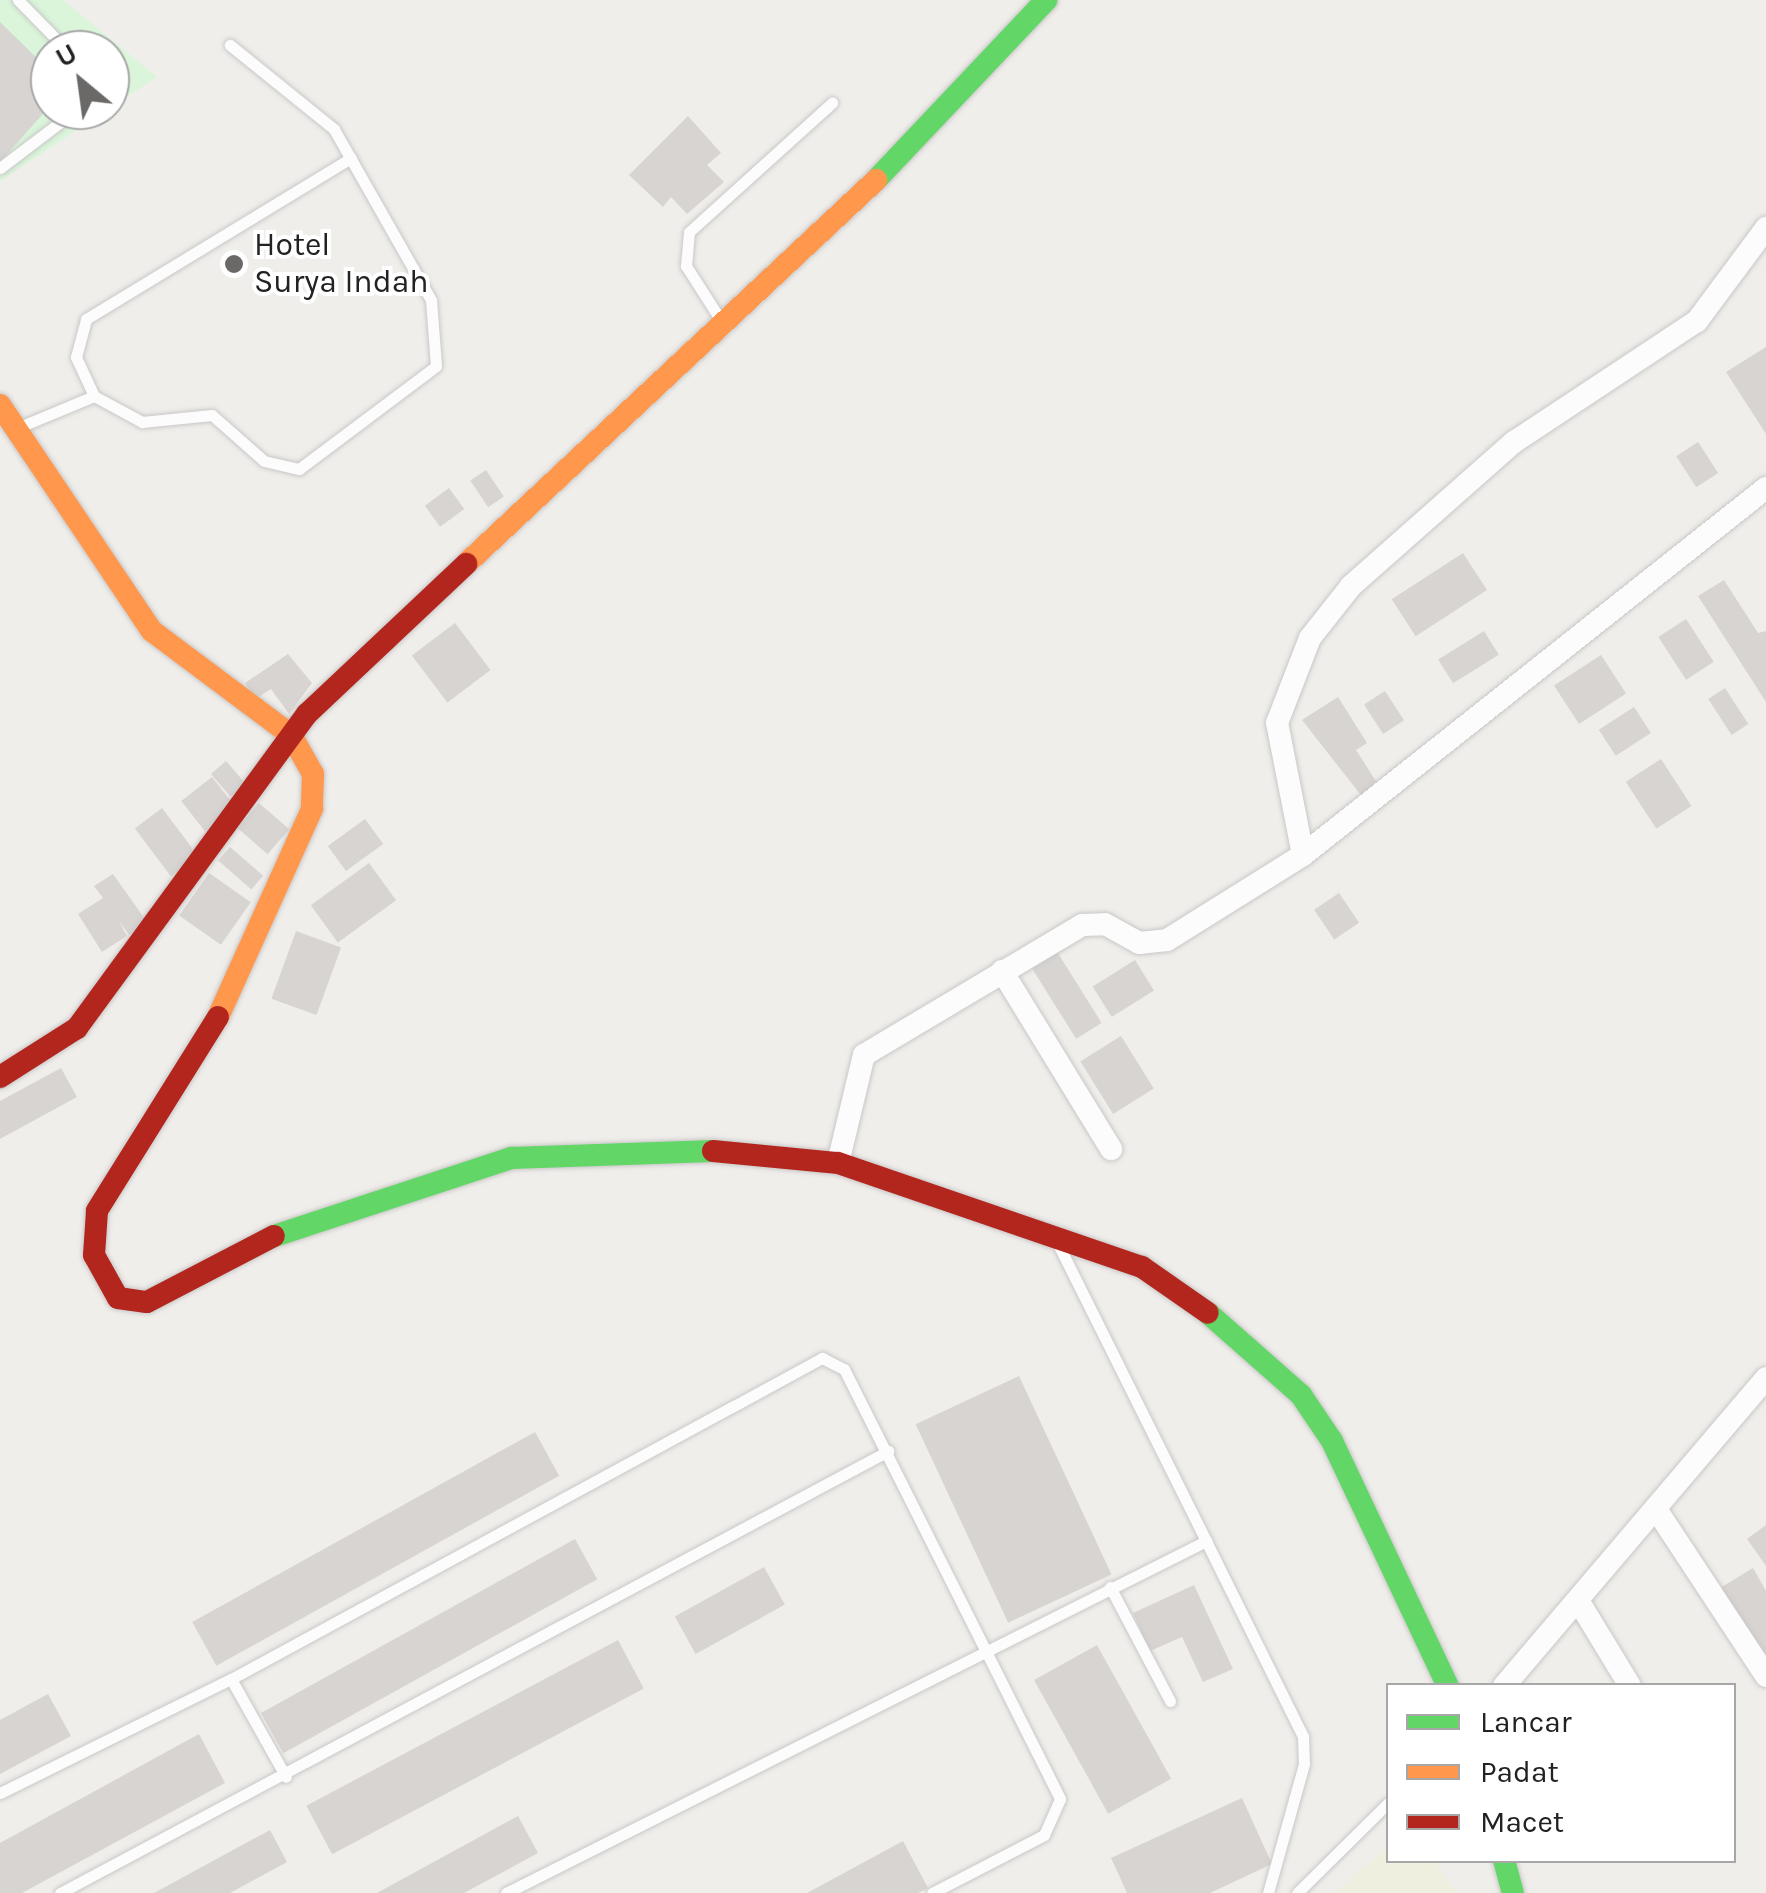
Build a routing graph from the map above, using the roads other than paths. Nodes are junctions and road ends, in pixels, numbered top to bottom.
1 (18, 0) edge
2 (1046, 0) edge
3 (47, 30) edge
4 (230, 46) dead end
5 (832, 103) dead end
6 (50, 130) edge
7 (351, 158) junction
8 (0, 168) edge
9 (1766, 228) edge
10 (724, 326) junction
11 (94, 396) junction
12 (0, 405) edge
13 (17, 428) junction
14 (1766, 488) edge
15 (291, 735) junction
16 (1303, 855) junction
17 (1002, 972) junction
18 (0, 1078) edge
19 (1111, 1149) dead end
20 (838, 1163) junction
21 (1054, 1235) junction
22 (1764, 1387) edge
23 (888, 1451) junction
24 (1656, 1509) junction
25 (1206, 1540) junction
26 (1110, 1587) junction
27 (1579, 1602) junction
28 (988, 1645) junction
29 (1766, 1676) edge
30 (232, 1679) junction
31 (1446, 1683) edge
32 (1507, 1683) edge
33 (1628, 1683) edge
34 (1170, 1701) dead end
35 (286, 1776) junction
36 (0, 1793) edge
37 (1386, 1805) edge
38 (1505, 1863) edge
39 (60, 1893) edge
40 (506, 1893) edge
41 (932, 1893) edge
42 (1268, 1893) edge
43 (1297, 1893) edge
44 (1512, 1893) edge

1 - 3 lane
2 - 10 main road
4 - 7 lane
5 - 10 lane
6 - 8 lane
7 - 11 lane
7 - 11 lane
9 - 16 street
10 - 15 main road
11 - 13 lane
12 - 13 main road
13 - 15 main road
14 - 16 street
15 - 18 main road
15 - 20 main road
16 - 17 street
17 - 19 street
17 - 20 street
20 - 21 main road
21 - 25 lane
21 - 31 main road
22 - 24 street
23 - 28 lane
23 - 30 lane
23 - 35 lane
24 - 27 street
24 - 29 street
25 - 26 lane
25 - 42 lane
26 - 28 lane
26 - 34 lane
27 - 32 street
27 - 33 street
28 - 40 lane
28 - 41 lane
30 - 35 lane
30 - 36 lane
35 - 39 lane
37 - 43 lane
38 - 44 main road

